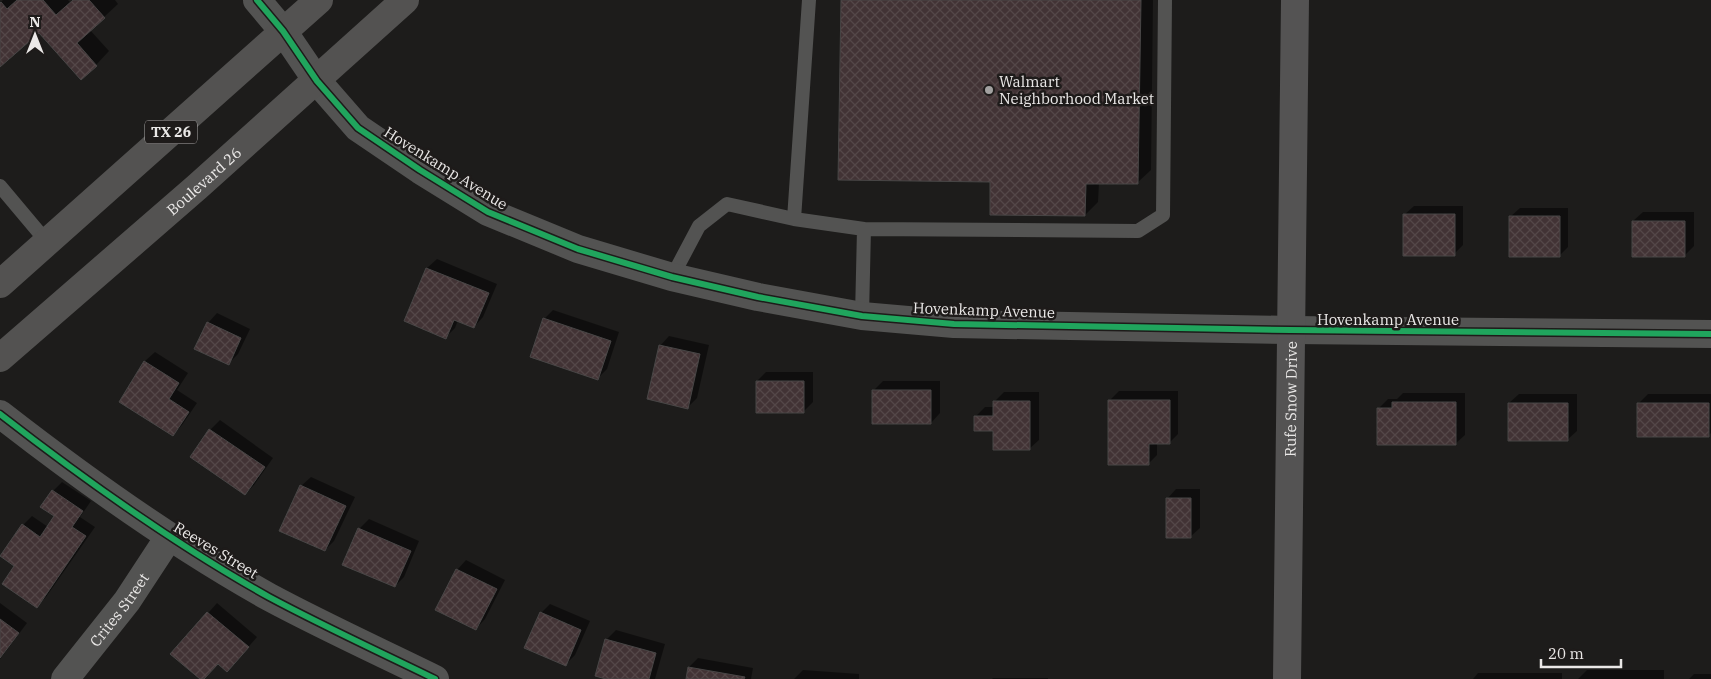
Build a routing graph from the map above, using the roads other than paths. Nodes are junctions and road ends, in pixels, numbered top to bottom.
1 (257, 0) edge
2 (319, 0) edge
3 (405, 0) edge
4 (809, 0) edge
5 (1165, 0) edge
6 (1295, 0) edge
7 (284, 32) junction
8 (317, 81) junction
9 (0, 186) edge
10 (794, 219) junction
11 (864, 229) junction
12 (47, 242) junction
13 (672, 278) junction
14 (0, 284) edge
15 (862, 316) junction
16 (1290, 330) junction
17 (1711, 334) edge
18 (0, 358) edge
19 (0, 414) edge
20 (169, 537) junction
21 (65, 679) edge
22 (435, 679) edge
23 (1287, 679) edge

1 - 7 street, Hovenkamp Avenue
2 - 7 main road, TX 26
3 - 8 main road, Boulevard 26
4 - 10 lane
5 - 11 lane
6 - 16 main road, Rufe Snow Drive
7 - 8 street, Hovenkamp Avenue
7 - 12 main road, TX 26
8 - 13 street, Hovenkamp Avenue
8 - 18 main road, Boulevard 26
9 - 12 lane
10 - 11 lane
10 - 13 lane
11 - 15 lane
12 - 14 main road, TX 26
13 - 15 street, Hovenkamp Avenue
15 - 16 street, Hovenkamp Avenue
16 - 17 street, Hovenkamp Avenue
16 - 23 main road, Rufe Snow Drive
19 - 20 street, Reeves Street
20 - 21 street, Crites Street
20 - 22 street, Reeves Street

